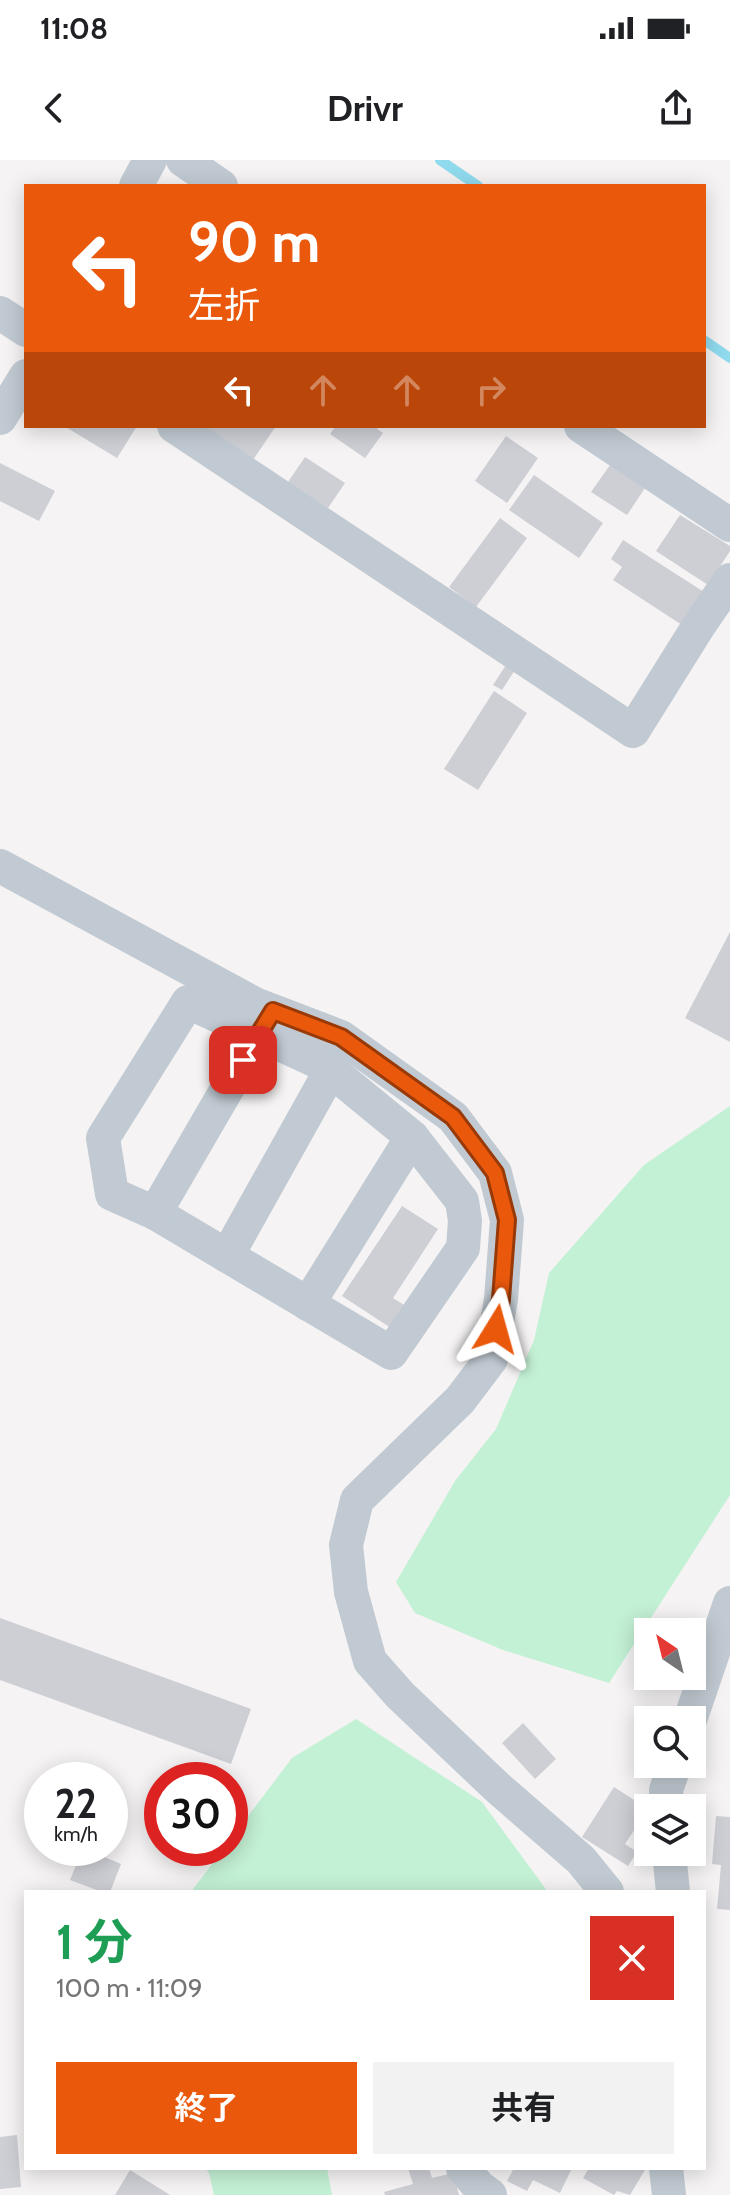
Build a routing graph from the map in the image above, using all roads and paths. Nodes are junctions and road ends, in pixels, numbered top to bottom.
1 (150, 160) edge
2 (183, 160) edge
3 (137, 184) edge
4 (218, 184) edge
5 (0, 313) edge
6 (24, 329) edge
7 (24, 379) edge
8 (0, 418) edge
9 (177, 428) edge
10 (584, 428) edge
11 (730, 525) edge
12 (730, 580) edge
13 (0, 866) edge
14 (265, 1023) junction
15 (331, 1070) junction
16 (412, 1137) junction
17 (155, 1213) junction
18 (227, 1256) junction
19 (308, 1304) junction
20 (730, 1603) edge
21 (695, 1706) edge
22 (670, 1866) edge
23 (605, 1890) edge
24 (673, 1890) edge
25 (465, 2170) edge
26 (666, 2170) edge
27 (490, 2195) edge
28 (669, 2195) edge

1 - 3 street
2 - 4 street
5 - 6 street
7 - 8 street
9 - 12 street
10 - 11 street
13 - 14 street
14 - 15 street
14 - 17 street
14 - 17 street
14 - 23 street
15 - 16 street
15 - 18 street
16 - 19 street
16 - 19 street
17 - 18 street
18 - 19 street
20 - 21 street
22 - 24 street
25 - 27 street
26 - 28 street

